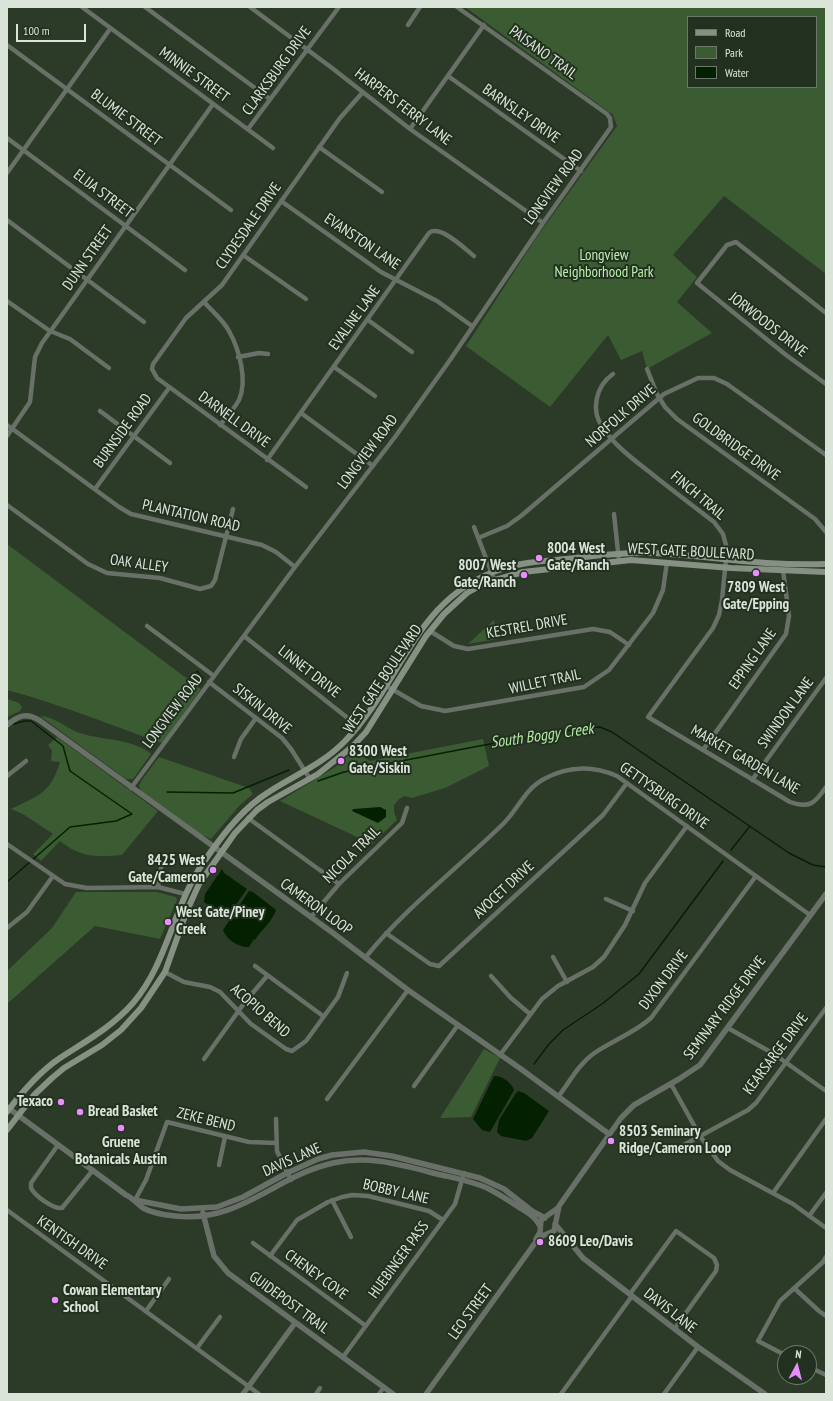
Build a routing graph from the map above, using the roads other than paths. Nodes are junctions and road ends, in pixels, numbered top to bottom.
1 (82, 7) edge
2 (146, 7) edge
3 (250, 7) edge
4 (339, 7) edge
5 (420, 7) edge
6 (457, 7) edge
7 (408, 25) dead end
8 (484, 25) junction
9 (110, 29) junction
10 (7, 45) edge
11 (307, 49) junction
12 (448, 76) junction
13 (67, 90) junction
14 (363, 92) junction
15 (270, 99) junction
16 (213, 104) junction
17 (612, 122) joint
18 (248, 129) junction
19 (410, 129) junction
20 (7, 138) edge
21 (319, 147) junction
22 (273, 148) dead end
23 (24, 150) junction
24 (169, 166) junction
25 (581, 171) junction
26 (7, 173) edge
27 (382, 192) dead end
28 (281, 201) junction
29 (231, 210) dead end
30 (7, 220) edge
31 (543, 223) junction
32 (126, 226) junction
33 (243, 255) junction
34 (474, 256) dead end
35 (185, 270) dead end
36 (88, 280) junction
37 (396, 280) junction
38 (306, 299) dead end
39 (7, 301) edge
40 (204, 302) junction
41 (826, 313) edge
42 (368, 320) junction
43 (144, 322) dead end
44 (472, 326) junction
45 (50, 331) junction
46 (412, 352) dead end
47 (268, 354) dead end
48 (238, 357) junction
49 (334, 367) junction
50 (109, 368) dead end
51 (647, 369) dead end
52 (152, 370) joint
53 (613, 374) dead end
54 (826, 384) edge
55 (169, 388) junction
56 (375, 396) dead end
57 (659, 398) junction
58 (100, 411) dead end
59 (301, 413) junction
60 (220, 425) junction
61 (7, 426) edge
62 (12, 429) junction
63 (7, 436) edge
64 (134, 436) junction
65 (613, 440) junction
66 (826, 455) edge
67 (267, 460) junction
68 (170, 463) dead end
69 (373, 466) junction
70 (306, 488) dead end
71 (96, 489) junction
72 (7, 505) edge
73 (233, 509) dead end
74 (614, 514) dead end
75 (474, 527) dead end
76 (826, 532) edge
77 (226, 537) junction
78 (478, 538) junction
79 (618, 554) junction
80 (727, 560) junction
81 (619, 562) junction
82 (667, 562) junction
83 (826, 564) edge
84 (295, 567) junction
85 (726, 568) junction
86 (783, 570) junction
87 (492, 572) junction
88 (826, 572) edge
89 (494, 579) junction
90 (147, 626) dead end
91 (430, 631) junction
92 (244, 636) junction
93 (629, 644) junction
94 (214, 676) junction
95 (826, 678) edge
96 (209, 682) junction
97 (386, 685) junction
98 (393, 689) junction
99 (648, 716) joint
100 (256, 718) junction
101 (7, 725) edge
102 (359, 726) junction
103 (703, 750) junction
104 (234, 757) dead end
105 (26, 761) dead end
106 (305, 772) junction
107 (7, 776) edge
108 (310, 779) junction
109 (752, 780) junction
110 (627, 783) junction
111 (826, 787) edge
112 (131, 788) junction
113 (407, 808) dead end
114 (248, 818) junction
115 (687, 826) junction
116 (7, 844) edge
117 (214, 848) junction
118 (220, 852) junction
119 (162, 862) dead end
120 (53, 876) junction
121 (756, 876) junction
122 (339, 884) junction
123 (158, 887) junction
124 (185, 894) junction
125 (826, 894) edge
126 (606, 899) dead end
127 (633, 910) junction
128 (810, 915) junction
129 (311, 917) junction
130 (7, 928) edge
131 (170, 933) junction
132 (386, 933) junction
133 (553, 957) dead end
134 (364, 958) junction
135 (254, 966) dead end
136 (156, 969) junction
137 (164, 972) junction
138 (347, 973) dead end
139 (267, 976) junction
140 (491, 976) dead end
141 (567, 982) junction
142 (408, 990) junction
143 (145, 1003) junction
144 (826, 1008) edge
145 (240, 1011) junction
146 (530, 1014) junction
147 (323, 1016) junction
148 (458, 1025) junction
149 (728, 1028) junction
150 (500, 1055) junction
151 (204, 1059) dead end
152 (786, 1062) junction
153 (671, 1084) junction
154 (414, 1086) dead end
155 (826, 1091) edge
156 (558, 1097) junction
157 (327, 1099) dead end
158 (8, 1109) edge
159 (19, 1115) junction
160 (276, 1119) dead end
161 (826, 1119) edge
162 (7, 1130) edge
163 (609, 1134) junction
164 (700, 1136) junction
165 (226, 1137) junction
166 (276, 1143) junction
167 (58, 1145) junction
168 (682, 1146) dead end
169 (219, 1165) dead end
170 (93, 1170) junction
171 (287, 1173) junction
172 (464, 1173) junction
173 (291, 1180) junction
174 (462, 1180) junction
175 (773, 1193) junction
176 (826, 1193) edge
177 (135, 1200) junction
178 (332, 1200) junction
179 (559, 1206) junction
180 (203, 1209) junction
181 (7, 1210) edge
182 (204, 1216) junction
183 (809, 1216) junction
184 (545, 1218) junction
185 (443, 1220) junction
186 (555, 1224) junction
187 (540, 1226) junction
188 (826, 1228) edge
189 (550, 1233) junction
190 (351, 1237) dead end
191 (566, 1240) junction
192 (253, 1243) dead end
193 (535, 1243) junction
194 (270, 1256) junction
195 (826, 1257) edge
196 (824, 1261) edge
197 (169, 1279) dead end
198 (794, 1288) junction
199 (631, 1295) junction
200 (146, 1311) junction
201 (826, 1316) edge
202 (220, 1317) dead end
203 (295, 1323) junction
204 (366, 1326) junction
205 (675, 1328) junction
206 (698, 1347) junction
207 (197, 1348) junction
208 (777, 1351) edge
209 (343, 1357) junction
210 (249, 1386) junction
211 (384, 1387) junction
212 (320, 1388) dead end
213 (243, 1394) edge
214 (259, 1394) edge
215 (316, 1394) edge
216 (379, 1394) edge
217 (394, 1394) edge
218 (426, 1394) edge
219 (561, 1394) edge
220 (664, 1394) edge
221 (765, 1394) edge

1 - 9 street, MINNIE STREET
2 - 15 street
3 - 11 street, HARPERS FERRY LANE
4 - 11 street, CLARKSBURG DRIVE
5 - 7 street
6 - 8 street, PAISANO TRAIL
8 - 12 street
8 - 17 street, PAISANO TRAIL
9 - 13 street
9 - 16 street, MINNIE STREET
10 - 13 street, BLUMIE STREET
11 - 14 street, HARPERS FERRY LANE
11 - 15 street, CLARKSBURG DRIVE
12 - 19 street
12 - 25 street, BARNSLEY DRIVE
13 - 23 street
13 - 24 street, BLUMIE STREET
14 - 19 street, HARPERS FERRY LANE
14 - 21 street, CLYDESDALE DRIVE
15 - 18 street, CLARKSBURG DRIVE
16 - 18 street, MINNIE STREET
16 - 24 street, DUNN STREET
17 - 25 street, LONGVIEW ROAD
18 - 22 street, MINNIE STREET
19 - 31 street, HARPERS FERRY LANE
20 - 23 street, ELIJA STREET
21 - 27 street
21 - 28 street, CLYDESDALE DRIVE
23 - 26 street
23 - 32 street, ELIJA STREET
24 - 29 street, BLUMIE STREET
24 - 32 street, DUNN STREET
25 - 31 street, LONGVIEW ROAD
28 - 33 street, CLYDESDALE DRIVE
28 - 37 street, EVANSTON LANE
30 - 36 street
31 - 44 street, LONGVIEW ROAD
32 - 35 street, ELIJA STREET
32 - 36 street, DUNN STREET
33 - 38 street
33 - 40 street, CLYDESDALE DRIVE
34 - 37 street, EVALINE LANE
36 - 43 street
36 - 45 street, DUNN STREET
37 - 42 street, EVALINE LANE
37 - 44 street, EVANSTON LANE
39 - 45 street
40 - 48 street
40 - 52 street, CLYDESDALE DRIVE
41 - 54 street, JORWOODS DRIVE
42 - 46 street
42 - 49 street, EVALINE LANE
44 - 69 street, LONGVIEW ROAD
45 - 50 street
45 - 62 street, DUNN STREET
47 - 48 street
48 - 60 street
49 - 56 street
49 - 59 street, EVALINE LANE
51 - 57 street, GOLDBRIDGE DRIVE
52 - 55 street, DARNELL DRIVE
53 - 65 street, FINCH TRAIL
55 - 60 street, DARNELL DRIVE
55 - 64 street, BURNSIDE ROAD
57 - 65 street, NORFOLK DRIVE
57 - 66 street, NORFOLK DRIVE
57 - 76 street, GOLDBRIDGE DRIVE
58 - 64 street
59 - 67 street, EVALINE LANE
59 - 69 street
60 - 67 street, DARNELL DRIVE
61 - 62 street, PLANTATION ROAD
62 - 63 street, DUNN STREET
62 - 71 street, PLANTATION ROAD
64 - 68 street
64 - 71 street, BURNSIDE ROAD
65 - 78 street, NORFOLK DRIVE
65 - 80 street, FINCH TRAIL
67 - 70 street, DARNELL DRIVE
69 - 84 street, LONGVIEW ROAD
71 - 77 street, PLANTATION ROAD
72 - 77 street, OAK ALLEY
73 - 77 street, OAK ALLEY
74 - 79 street
75 - 78 street
77 - 84 street, PLANTATION ROAD
78 - 87 street
79 - 80 main road, WEST GATE BOULEVARD
79 - 81 street
79 - 87 main road, WEST GATE BOULEVARD
80 - 83 main road, WEST GATE BOULEVARD
80 - 85 street, FINCH TRAIL
81 - 82 main road, WEST GATE BOULEVARD
81 - 89 main road, WEST GATE BOULEVARD
82 - 85 main road, WEST GATE BOULEVARD
82 - 93 street, WILLET TRAIL
84 - 92 street, LONGVIEW ROAD
85 - 86 main road, WEST GATE BOULEVARD
85 - 99 street, FINCH TRAIL
86 - 88 main road, WEST GATE BOULEVARD
86 - 103 street, EPPING LANE
87 - 89 street
87 - 97 main road, WEST GATE BOULEVARD
89 - 91 main road, WEST GATE BOULEVARD
90 - 94 street
91 - 93 street, KESTREL DRIVE
91 - 98 main road, WEST GATE BOULEVARD
92 - 94 street, LONGVIEW ROAD
92 - 102 street, LINNET DRIVE
93 - 98 street, WILLET TRAIL
94 - 96 street, LONGVIEW ROAD
95 - 109 street, SWINDON LANE
96 - 100 street, SISKIN DRIVE
96 - 112 street, LONGVIEW ROAD
97 - 98 street, WILLET TRAIL
97 - 102 main road, WEST GATE BOULEVARD
98 - 108 main road, WEST GATE BOULEVARD
99 - 103 street, MARKET GARDEN LANE
100 - 104 street
100 - 106 street, SISKIN DRIVE
101 - 112 street, CAMERON LOOP
102 - 106 main road, WEST GATE BOULEVARD
103 - 109 street, MARKET GARDEN LANE
105 - 107 street
106 - 108 street, SISKIN DRIVE
106 - 117 main road, WEST GATE BOULEVARD
108 - 114 main road, WEST GATE BOULEVARD
109 - 111 street, MARKET GARDEN LANE
110 - 115 street, GETTYSBURG DRIVE
110 - 132 street, GETTYSBURG DRIVE
110 - 132 street, AVOCET DRIVE
112 - 117 street, CAMERON LOOP
113 - 122 street, NICOLA TRAIL
114 - 118 main road, WEST GATE BOULEVARD
114 - 122 street
115 - 121 street, GETTYSBURG DRIVE
115 - 127 street
116 - 120 street
117 - 118 street, CAMERON LOOP
117 - 124 main road, WEST GATE BOULEVARD
118 - 129 street, CAMERON LOOP
118 - 137 main road, WEST GATE BOULEVARD
119 - 123 street
120 - 123 street
120 - 130 street
121 - 128 street, GETTYSBURG DRIVE
121 - 156 street, DIXON DRIVE
122 - 129 street, NICOLA TRAIL
123 - 124 street
124 - 131 main road, WEST GATE BOULEVARD
125 - 128 street, SEMINARY RIDGE DRIVE
126 - 127 street
127 - 141 street
128 - 149 street, SEMINARY RIDGE DRIVE
129 - 134 street, CAMERON LOOP
131 - 136 main road, WEST GATE BOULEVARD
131 - 137 main road
132 - 134 street, GETTYSBURG DRIVE
133 - 141 street
134 - 142 street, CAMERON LOOP
135 - 139 street
136 - 143 main road
136 - 158 main road, WEST GATE BOULEVARD
137 - 143 main road, WEST GATE BOULEVARD
137 - 145 street, ACOPIO BEND
138 - 147 street, ACOPIO BEND
139 - 145 street
139 - 147 street
140 - 146 street
141 - 146 street
142 - 148 street, CAMERON LOOP
142 - 157 street
143 - 159 main road, WEST GATE BOULEVARD
144 - 152 street, KEARSARGE DRIVE
145 - 147 street, ACOPIO BEND
145 - 151 street
146 - 150 street
148 - 150 street, CAMERON LOOP
148 - 154 street
149 - 152 street
149 - 153 street, SEMINARY RIDGE DRIVE
150 - 156 street, CAMERON LOOP
152 - 155 street
152 - 164 street, KEARSARGE DRIVE
153 - 163 street, SEMINARY RIDGE DRIVE
153 - 164 street
156 - 163 street, CAMERON LOOP
158 - 159 street, DAVIS LANE
159 - 162 main road, WEST GATE BOULEVARD
159 - 167 street, DAVIS LANE
160 - 166 street
161 - 175 street
163 - 179 street
164 - 168 street, KEARSARGE DRIVE
164 - 175 street
165 - 166 street, ZEKE BEND
165 - 169 street
165 - 177 street, ZEKE BEND
166 - 171 street
167 - 170 street, DAVIS LANE
167 - 170 street
170 - 177 street, DAVIS LANE
171 - 172 street, DAVIS LANE
171 - 173 street
171 - 180 street, DAVIS LANE
172 - 174 street, HUEBINGER PASS
172 - 184 street, DAVIS LANE
173 - 174 street, DAVIS LANE
173 - 182 street, DAVIS LANE
174 - 185 street, HUEBINGER PASS
174 - 187 street, DAVIS LANE
175 - 183 street
176 - 183 street
177 - 180 street, DAVIS LANE
177 - 182 street, DAVIS LANE
178 - 185 street, BOBBY LANE
178 - 190 street
178 - 194 street, BOBBY LANE
179 - 184 street
179 - 186 street
180 - 182 street, GUIDEPOST TRAIL
181 - 200 street, KENTISH DRIVE
182 - 203 street, GUIDEPOST TRAIL
183 - 188 street
184 - 186 street
184 - 187 street
185 - 204 street, HUEBINGER PASS
186 - 189 street
186 - 191 street, DAVIS LANE
187 - 189 street
187 - 193 street, LEO STREET
189 - 191 street, DAVIS LANE
189 - 193 street, LEO STREET
191 - 199 street, DAVIS LANE
192 - 194 street, CHENEY COVE
193 - 218 street, LEO STREET
194 - 204 street, CHENEY COVE
195 - 196 street
196 - 198 street
197 - 200 street
198 - 201 street
198 - 208 street
199 - 205 street, DAVIS LANE
199 - 205 street
199 - 219 street
200 - 207 street, KENTISH DRIVE
202 - 207 street
203 - 209 street, GUIDEPOST TRAIL
203 - 210 street
204 - 209 street, HUEBINGER PASS
205 - 206 street, DAVIS LANE
206 - 220 street
206 - 221 street, DAVIS LANE
207 - 210 street, KENTISH DRIVE
209 - 211 street, GUIDEPOST TRAIL
210 - 213 street
210 - 214 street, KENTISH DRIVE
211 - 216 street
211 - 217 street, GUIDEPOST TRAIL
212 - 215 street

